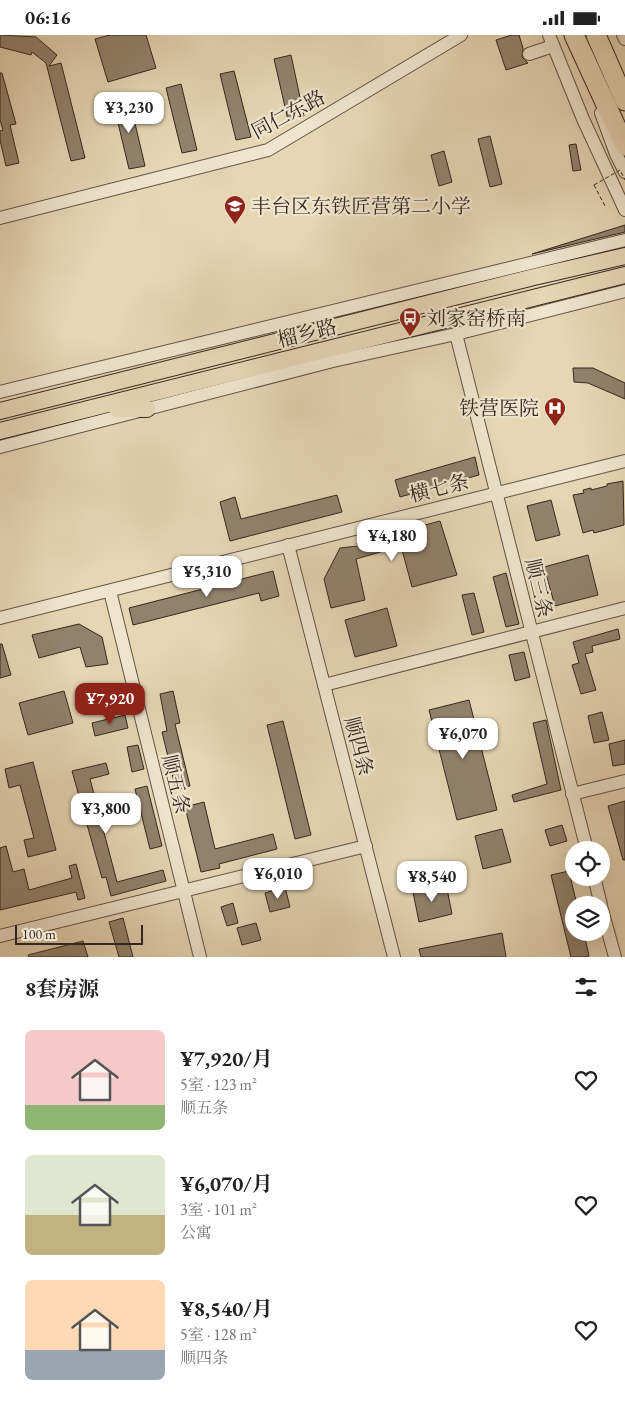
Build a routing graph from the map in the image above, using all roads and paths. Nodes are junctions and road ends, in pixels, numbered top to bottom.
1 (461, 35) edge
2 (574, 35) edge
3 (597, 35) edge
4 (551, 41) edge
5 (529, 54) dead end
6 (625, 82) edge
7 (625, 101) edge
8 (625, 146) edge
9 (625, 172) edge
10 (625, 180) edge
11 (623, 202) edge
12 (605, 207) dead end
13 (0, 218) edge
14 (625, 240) edge
15 (625, 256) edge
16 (625, 275) edge
17 (625, 291) edge
18 (456, 334) junction
19 (387, 335) junction
20 (332, 361) junction
21 (0, 392) edge
22 (89, 409) junction
23 (147, 409) junction
24 (0, 411) edge
25 (0, 431) edge
26 (0, 447) edge
27 (625, 461) edge
28 (497, 493) junction
29 (288, 545) junction
30 (110, 591) junction
31 (625, 608) edge
32 (0, 618) edge
33 (530, 631) junction
34 (324, 685) junction
35 (625, 781) edge
36 (572, 794) junction
37 (585, 841) edge
38 (366, 846) junction
39 (183, 890) junction
40 (0, 936) edge
41 (610, 941) edge
42 (200, 957) edge
43 (394, 957) edge
44 (614, 957) edge

1 - 13 street, 同仁东路
2 - 8 highway
2 - 9 street
3 - 6 street
3 - 7 highway
4 - 5 street
4 - 11 street
10 - 12 path, bridge
14 - 21 street, 榴乡路
15 - 24 main road, 榴乡路
16 - 19 main road, 榴乡路
17 - 18 street, 榴乡路
18 - 20 street, 榴乡路
18 - 28 street, 顺三条
19 - 20 main road
19 - 22 main road, 榴乡路
20 - 23 street, 榴乡路
22 - 23 main road
22 - 25 main road, 榴乡路
23 - 26 street, 榴乡路
27 - 28 street, 横七条
28 - 29 street, 横七条
28 - 33 street, 顺三条
29 - 30 street, 横七条
29 - 34 street, 顺四条
30 - 32 street, 横七条
30 - 39 street, 顺五条
31 - 33 street
33 - 34 street
33 - 36 street, 顺三条
34 - 38 street, 顺四条
35 - 36 street
36 - 37 street, 顺三条
38 - 39 street
38 - 43 street, 顺四条
39 - 40 street
39 - 42 street, 顺五条
41 - 44 street

